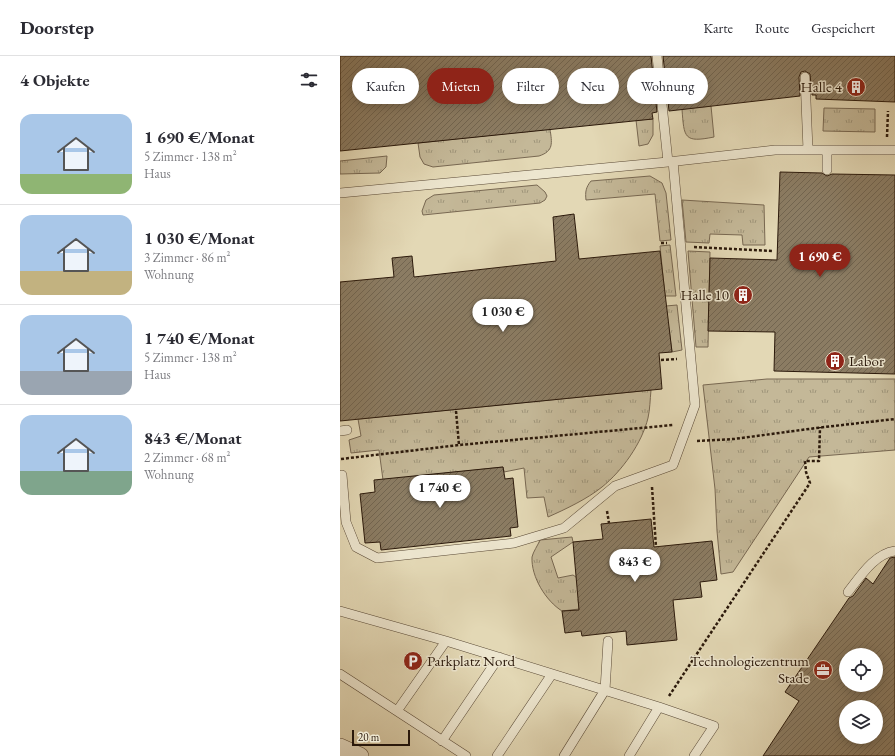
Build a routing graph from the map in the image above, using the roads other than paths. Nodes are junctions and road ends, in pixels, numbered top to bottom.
1 (657, 56) edge
2 (805, 77) dead end
3 (808, 150) junction
4 (827, 150) junction
5 (895, 150) edge
6 (670, 162) junction
7 (827, 170) dead end
8 (340, 193) edge
9 (342, 475) dead end
10 (895, 552) edge
11 (848, 592) dead end
12 (340, 611) edge
13 (446, 641) junction
14 (608, 641) dead end
15 (499, 657) junction
16 (340, 674) edge
17 (552, 674) junction
18 (605, 690) junction
19 (659, 708) junction
20 (397, 711) junction
21 (442, 741) junction
22 (340, 747) edge
23 (360, 756) edge
24 (466, 756) edge
25 (497, 756) edge
26 (564, 756) edge
27 (628, 756) edge
28 (694, 756) edge

1 - 6 lane
2 - 3 lane
3 - 4 lane
3 - 6 lane
4 - 5 lane
4 - 7 lane
6 - 8 lane
6 - 9 lane
10 - 11 lane
12 - 13 lane
13 - 15 lane
13 - 20 lane
14 - 18 lane
15 - 17 lane
15 - 21 lane
16 - 20 lane
17 - 18 lane
17 - 25 lane
18 - 19 lane
18 - 26 lane
19 - 27 lane
19 - 28 lane
20 - 21 lane
21 - 24 lane
22 - 23 street

